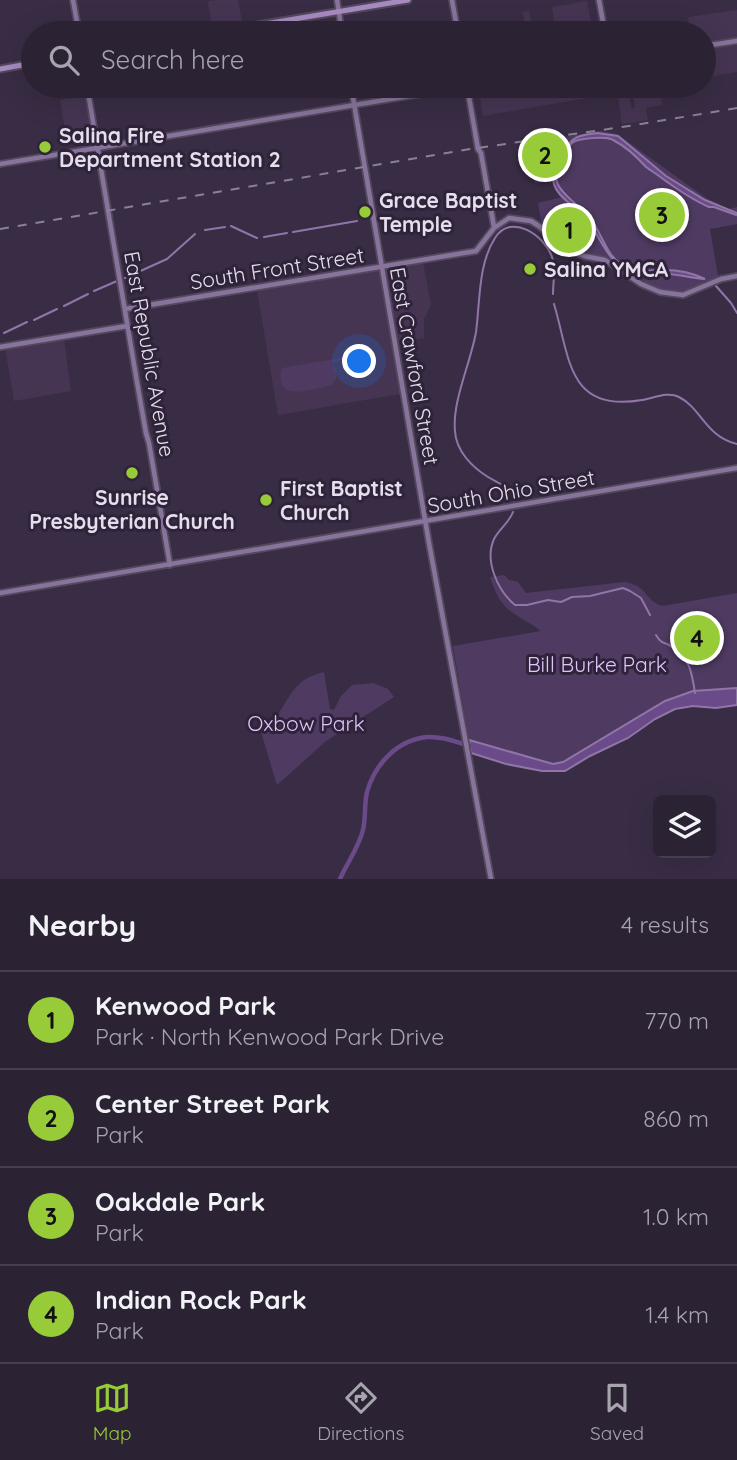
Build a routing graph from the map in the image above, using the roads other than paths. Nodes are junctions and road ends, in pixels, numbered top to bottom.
1 (73, 0) edge
2 (337, 0) edge
3 (408, 0) edge
4 (452, 0) edge
5 (599, 0) edge
6 (339, 12) junction
7 (77, 21) edge
8 (284, 21) edge
9 (340, 21) edge
10 (456, 21) edge
11 (602, 21) edge
12 (737, 41) edge
13 (716, 44) edge
14 (21, 65) edge
15 (0, 69) edge
16 (89, 98) edge
17 (354, 98) edge
18 (396, 98) edge
19 (469, 98) edge
20 (355, 105) junction
21 (98, 148) junction
22 (0, 164) edge
23 (492, 216) junction
24 (509, 218) junction
25 (494, 228) junction
26 (382, 267) junction
27 (737, 276) edge
28 (125, 309) junction
29 (127, 326) junction
30 (0, 347) edge
31 (737, 468) edge
32 (425, 522) junction
33 (170, 565) junction
34 (0, 593) edge
35 (491, 879) edge

1 - 7 street
2 - 6 street
3 - 6 main road
4 - 10 street
5 - 11 street
6 - 8 main road
6 - 9 street
12 - 13 street
14 - 15 main road
16 - 21 street, East Republic Avenue
17 - 20 street, East Crawford Street
18 - 20 street
19 - 23 street
20 - 21 street
20 - 26 street, East Crawford Street
21 - 22 street
21 - 28 street, East Republic Avenue
23 - 24 street
23 - 25 street
24 - 25 street
24 - 27 street
25 - 26 street, South Front Street
26 - 28 street, South Front Street
26 - 32 street, East Crawford Street
28 - 29 street, East Republic Avenue
29 - 30 street
29 - 33 street, East Republic Avenue
31 - 32 street, South Ohio Street
32 - 33 street, South Ohio Street
32 - 35 street, East Crawford Street
33 - 34 street, South Ohio Street

